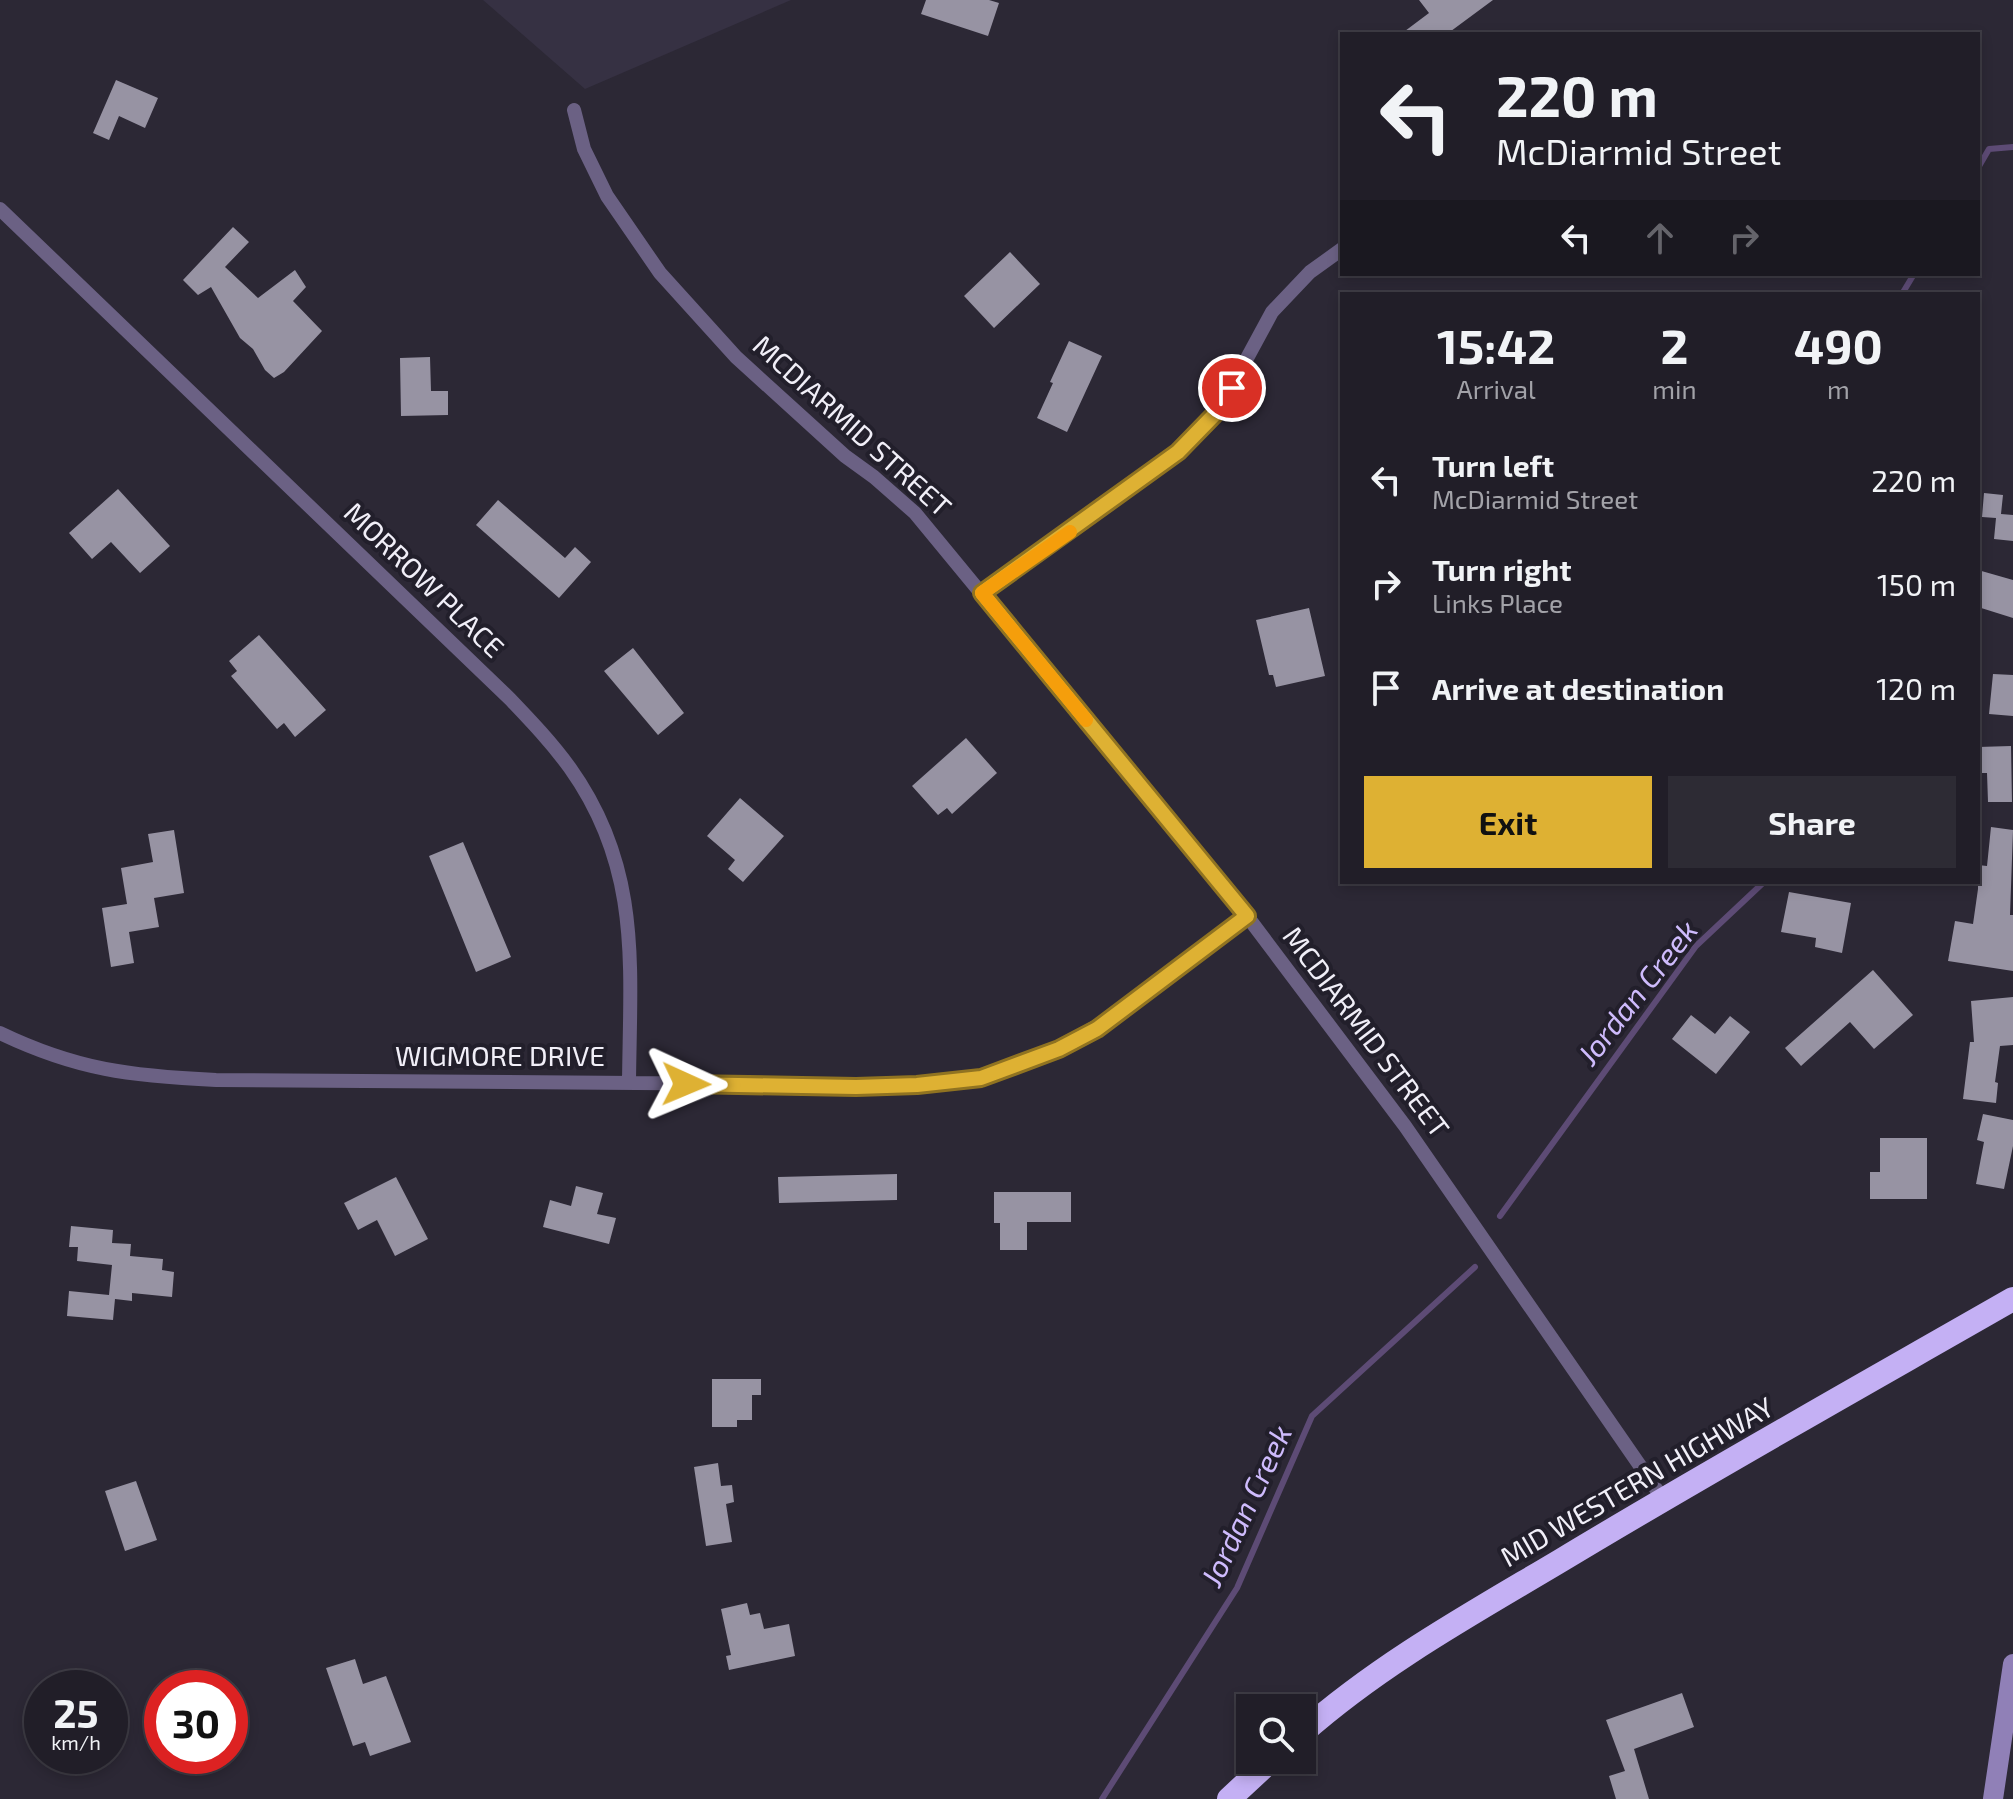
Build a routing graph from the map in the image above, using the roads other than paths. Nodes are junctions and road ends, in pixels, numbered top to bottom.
1 (574, 110) dead end
2 (0, 209) edge
3 (1340, 250) edge
4 (982, 593) junction
5 (1247, 916) junction
6 (0, 1033) edge
7 (629, 1083) junction
8 (2013, 1299) edge
9 (1663, 1499) junction
10 (2013, 1664) edge
11 (1316, 1721) edge
12 (1256, 1774) edge
13 (1229, 1799) edge
14 (1993, 1799) edge

1 - 4 street, MCDIARMID STREET
2 - 7 street, MORROW PLACE
3 - 4 street
4 - 5 street, MCDIARMID STREET
5 - 7 street, WIGMORE DRIVE
5 - 9 street, MCDIARMID STREET
6 - 7 street, WIGMORE DRIVE
8 - 9 highway, MID WESTERN HIGHWAY
9 - 11 highway, MID WESTERN HIGHWAY
10 - 14 street
12 - 13 highway

